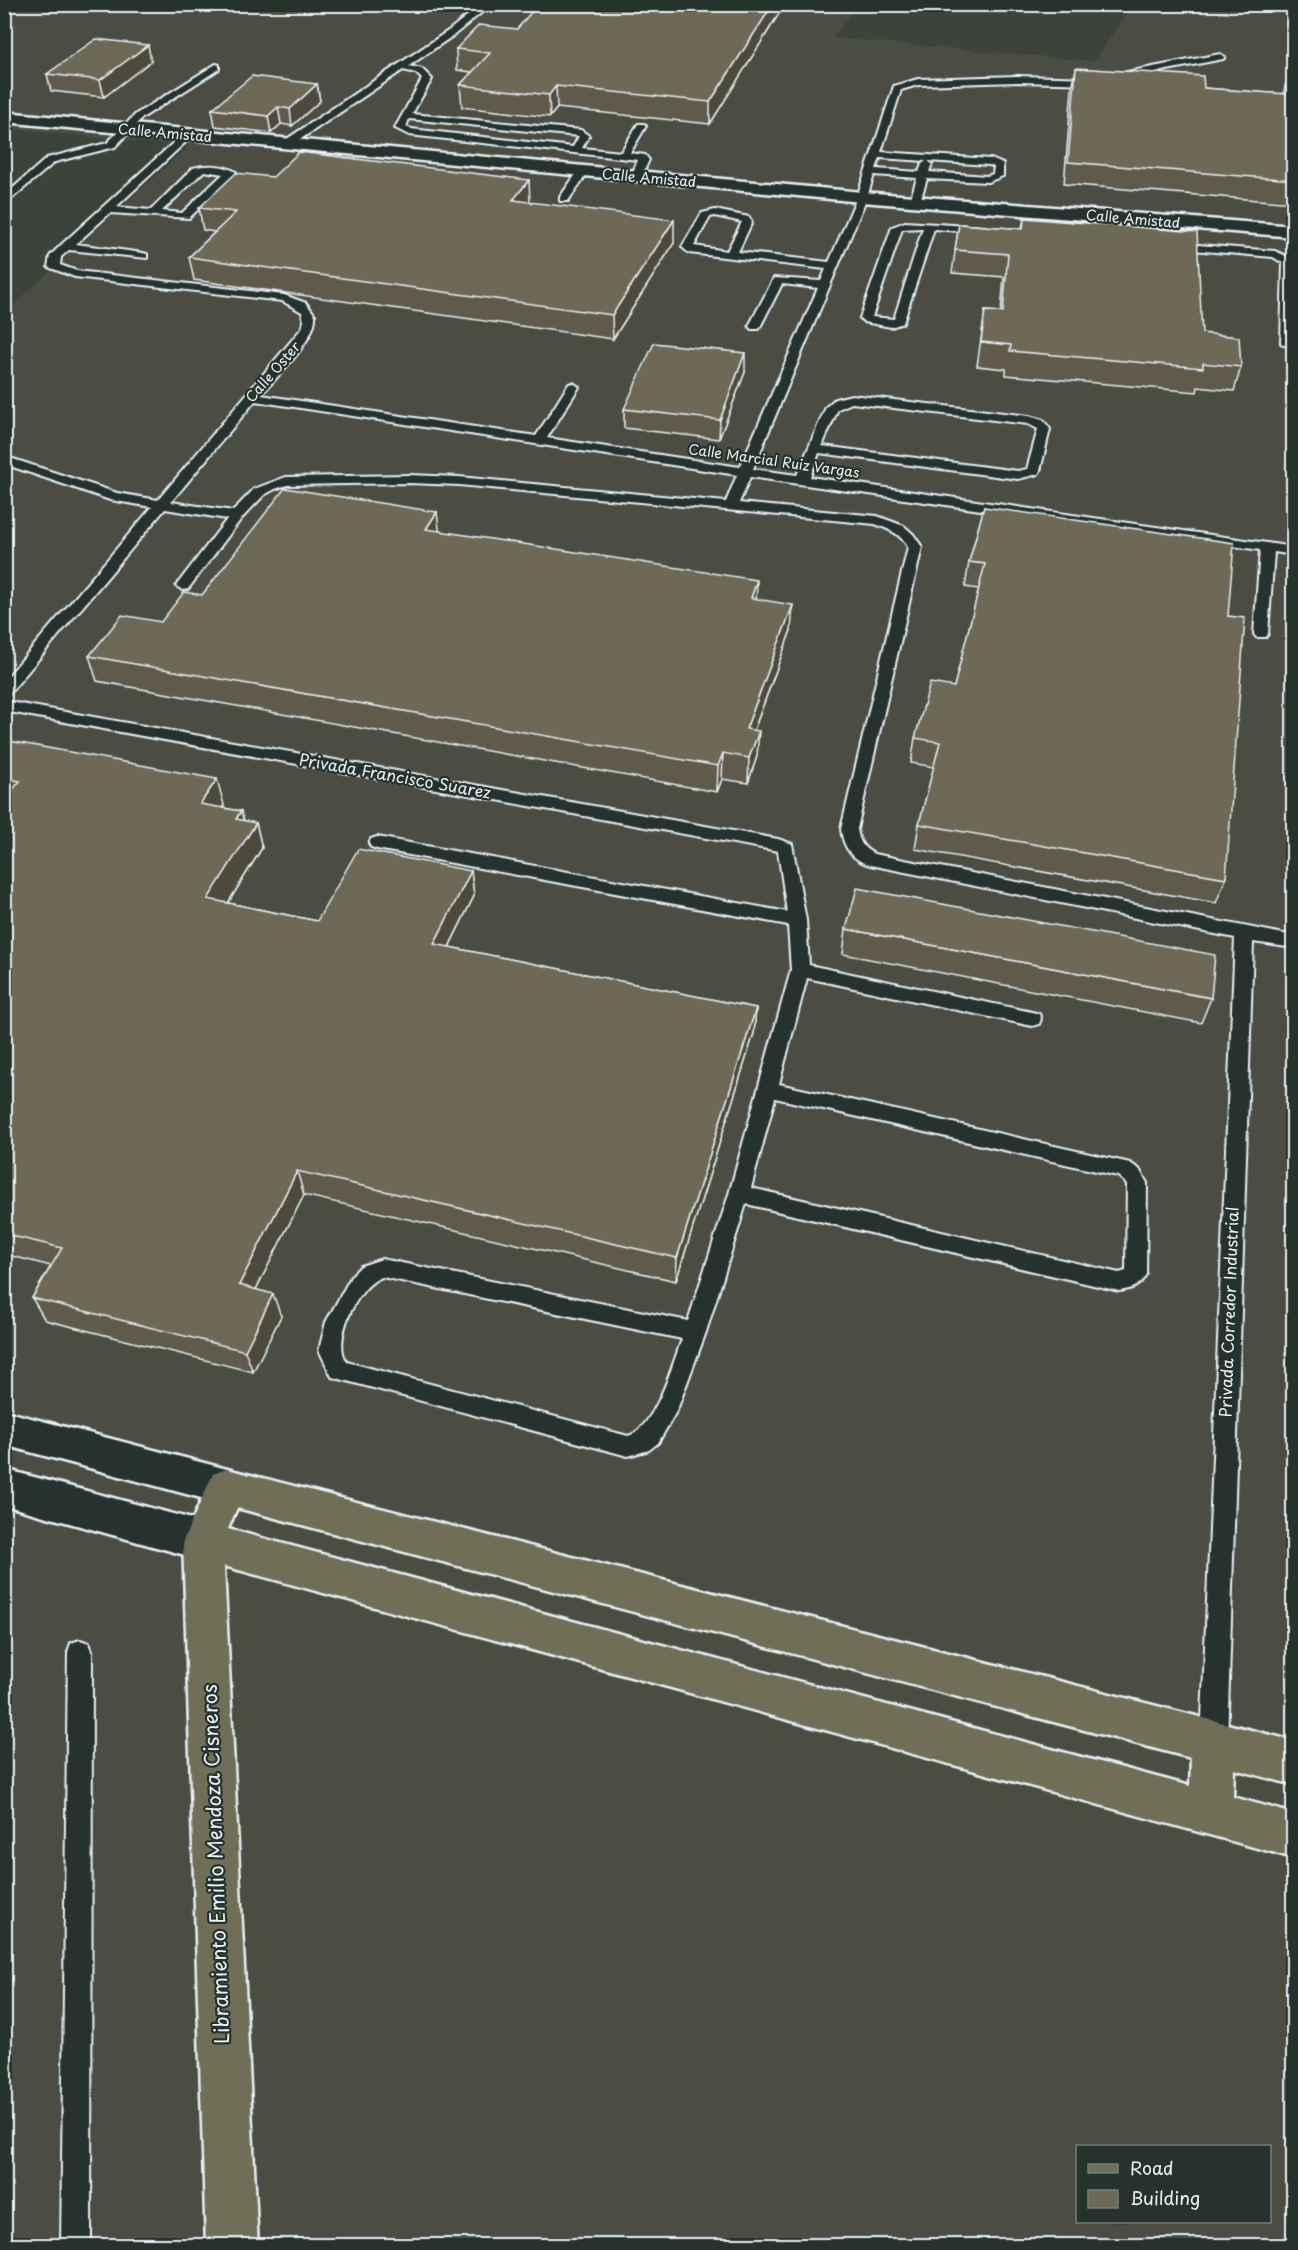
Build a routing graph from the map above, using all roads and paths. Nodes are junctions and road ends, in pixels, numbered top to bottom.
1 (488, 4) edge
2 (1220, 57) dead end
3 (216, 67) dead end
4 (402, 67) junction
5 (406, 116) junction
6 (4, 117) edge
7 (511, 126) junction
8 (641, 126) edge
9 (125, 130) junction
10 (187, 136) junction
11 (498, 142) junction
12 (285, 145) junction
13 (575, 151) junction
14 (624, 155) junction
15 (875, 155) junction
16 (929, 158) junction
17 (483, 163) junction
18 (583, 172) junction
19 (870, 172) junction
20 (924, 175) junction
21 (636, 177) junction
22 (862, 197) junction
23 (564, 200) dead end
24 (915, 201) junction
25 (4, 202) edge
26 (105, 209) junction
27 (153, 214) junction
28 (929, 226) junction
29 (998, 231) edge
30 (1293, 232) edge
31 (1160, 244) edge
32 (66, 246) junction
33 (731, 255) junction
34 (143, 256) dead end
35 (833, 267) junction
36 (1292, 283) edge
37 (825, 285) junction
38 (755, 326) dead end
39 (1293, 346) edge
40 (573, 387) dead end
41 (252, 397) junction
42 (539, 441) junction
43 (815, 449) junction
44 (4, 460) edge
45 (746, 472) junction
46 (802, 480) junction
47 (161, 505) junction
48 (731, 505) junction
49 (236, 516) junction
50 (1267, 547) junction
51 (1293, 551) edge
52 (183, 586) dead end
53 (1261, 634) dead end
54 (4, 668) edge
55 (22, 670) junction
56 (4, 692) edge
57 (4, 706) edge
58 (377, 843) dead end
59 (797, 920) junction
60 (1244, 934) junction
61 (1293, 942) edge
62 (800, 970) junction
63 (1032, 1019) dead end
64 (768, 1089) junction
65 (739, 1194) junction
66 (695, 1332) junction
67 (4, 1428) edge
68 (4, 1487) edge
69 (227, 1487) junction
70 (203, 1541) junction
71 (80, 1652) dead end
72 (1214, 1742) junction
73 (1293, 1763) edge
74 (1210, 1813) junction
75 (1293, 1836) edge
76 (76, 2246) edge
77 (232, 2246) edge

1 - 4 lane
2 - 15 lane
3 - 9 lane
4 - 5 lane
4 - 12 lane
5 - 7 lane
5 - 11 lane
6 - 9 street, Calle Amistad
7 - 11 lane
7 - 13 lane
8 - 14 lane
9 - 10 street, Calle Amistad
9 - 25 lane
10 - 12 street, Calle Amistad
10 - 26 lane, Calle Oster
11 - 13 lane
11 - 17 lane
12 - 17 street, Calle Amistad
13 - 14 lane
14 - 21 lane
15 - 16 lane
15 - 19 lane
16 - 20 lane
16 - 20 lane
17 - 18 street, Calle Amistad
18 - 21 street, Calle Amistad
18 - 23 lane
19 - 20 lane
19 - 22 lane
20 - 24 lane
21 - 22 street, Calle Amistad
22 - 24 street, Calle Amistad
22 - 35 lane
24 - 30 street, Calle Amistad
26 - 27 lane
26 - 32 lane, Calle Oster
27 - 27 lane
28 - 28 lane
28 - 29 lane
31 - 36 lane
32 - 34 lane
32 - 41 lane, Calle Oster
33 - 33 lane
33 - 35 lane
35 - 37 lane
36 - 39 lane
37 - 38 lane
37 - 45 lane
40 - 42 lane
41 - 42 lane, Calle Marcial Ruiz Vargas
41 - 47 lane, Calle Oster
42 - 45 lane, Calle Marcial Ruiz Vargas
43 - 43 lane
43 - 46 lane
44 - 47 lane
45 - 46 lane, Calle Marcial Ruiz Vargas
45 - 48 lane
46 - 50 lane, Calle Marcial Ruiz Vargas
47 - 49 lane
47 - 55 lane, Calle Oster
48 - 49 lane
48 - 60 lane
49 - 52 lane
50 - 51 lane, Calle Marcial Ruiz Vargas
50 - 53 lane
54 - 55 lane
55 - 56 lane, Calle Oster
57 - 59 lane, Privada Francisco Suarez
58 - 59 lane
59 - 62 lane
60 - 61 lane
60 - 72 lane, Privada Corredor Industrial
62 - 63 lane
62 - 64 lane
64 - 65 lane
64 - 65 lane
65 - 66 lane
66 - 66 lane
67 - 69 street
68 - 70 street
69 - 70 main road, Libramiento Emilio Mendoza Cisneros
69 - 72 main road
70 - 74 main road
70 - 77 main road, Libramiento Emilio Mendoza Cisneros
71 - 76 lane
72 - 73 main road
72 - 74 main road
74 - 75 main road

